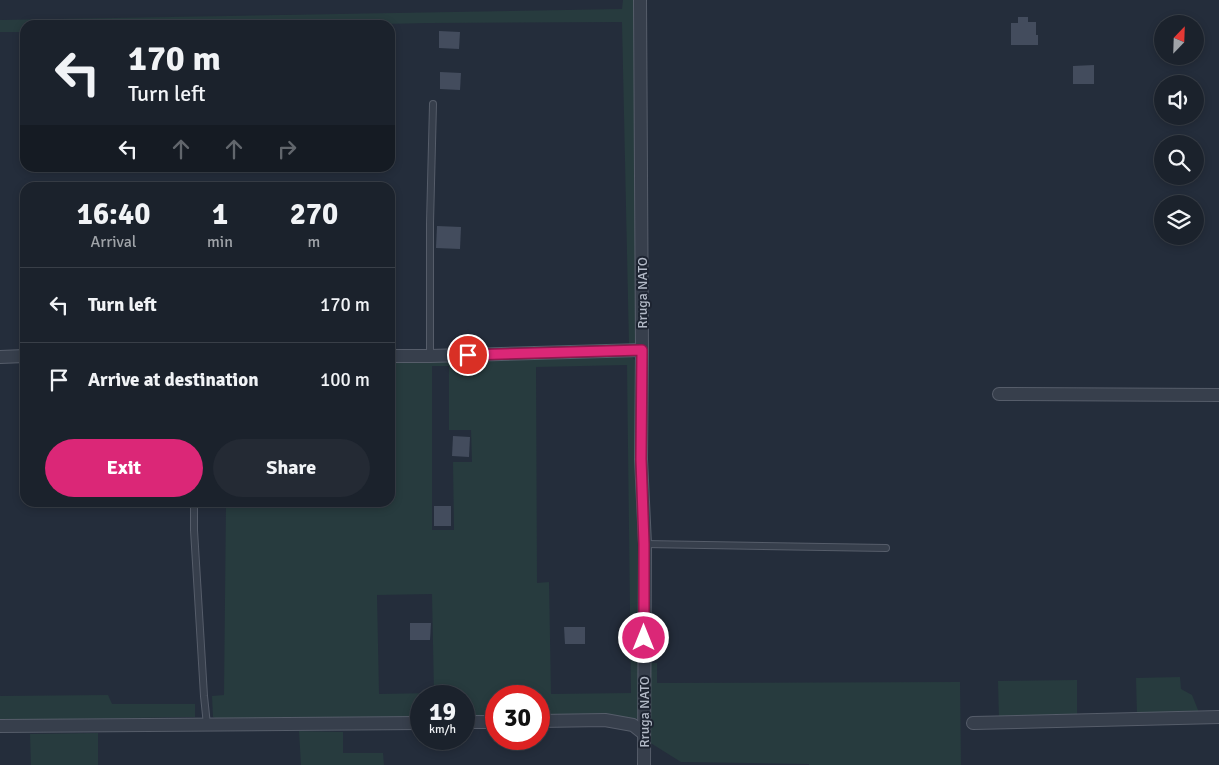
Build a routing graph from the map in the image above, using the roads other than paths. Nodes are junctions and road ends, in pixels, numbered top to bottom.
1 (640, 0) edge
2 (433, 104) dead end
3 (642, 350) junction
4 (0, 356) edge
5 (20, 356) edge
6 (395, 356) edge
7 (430, 356) junction
8 (999, 394) dead end
9 (1219, 395) edge
10 (194, 507) edge
11 (644, 544) junction
12 (886, 548) dead end
13 (1219, 717) edge
14 (550, 721) edge
15 (410, 723) edge
16 (973, 723) dead end
17 (207, 725) junction
18 (0, 726) edge
19 (644, 733) junction
20 (644, 765) edge

1 - 3 street, Rruga NATO
2 - 7 lane
3 - 7 street
3 - 11 street, Rruga NATO
4 - 5 street
6 - 7 street
8 - 9 street
10 - 17 lane
11 - 12 lane
11 - 19 street, Rruga NATO
13 - 16 street
14 - 19 street
15 - 17 street
17 - 18 street
19 - 20 street, Rruga NATO

